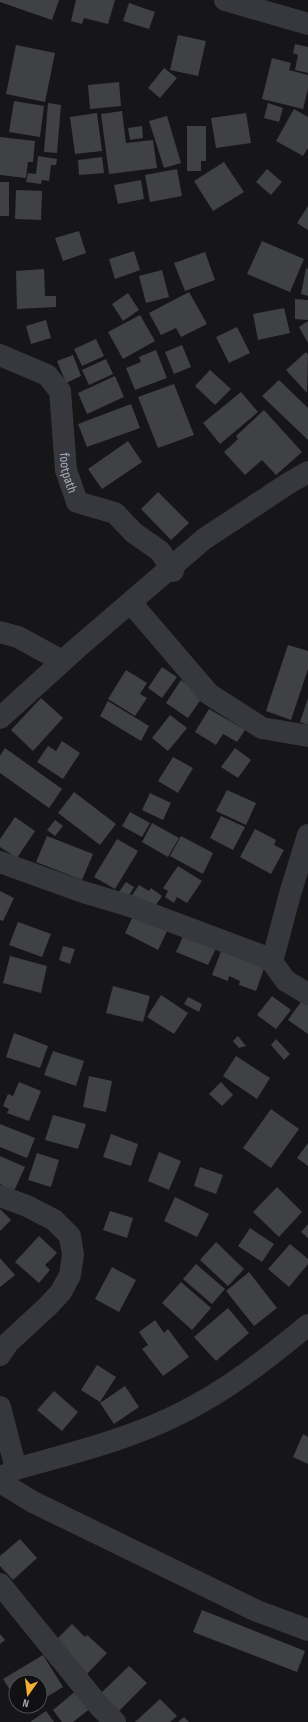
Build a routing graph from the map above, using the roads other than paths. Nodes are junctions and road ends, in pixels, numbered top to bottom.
1 (225, 0) edge
2 (308, 24) edge
3 (0, 355) edge
4 (308, 472) edge
5 (172, 570) junction
6 (131, 603) junction
7 (0, 632) edge
8 (62, 661) junction
9 (0, 718) edge
10 (308, 736) edge
11 (308, 836) edge
12 (0, 862) edge
13 (272, 962) junction
14 (308, 994) edge
15 (0, 1196) edge
16 (308, 1325) edge
17 (0, 1355) edge
18 (0, 1407) edge
19 (5, 1476) edge
20 (0, 1584) edge
21 (308, 1630) edge
22 (115, 1722) edge

1 - 2 street
3 - 5 street, footpath
4 - 5 street
5 - 6 street
6 - 8 street
6 - 10 street
7 - 8 street
8 - 9 street
11 - 13 street
12 - 13 street
13 - 14 street
15 - 17 street
16 - 19 street
18 - 19 street
19 - 21 street
20 - 22 street

